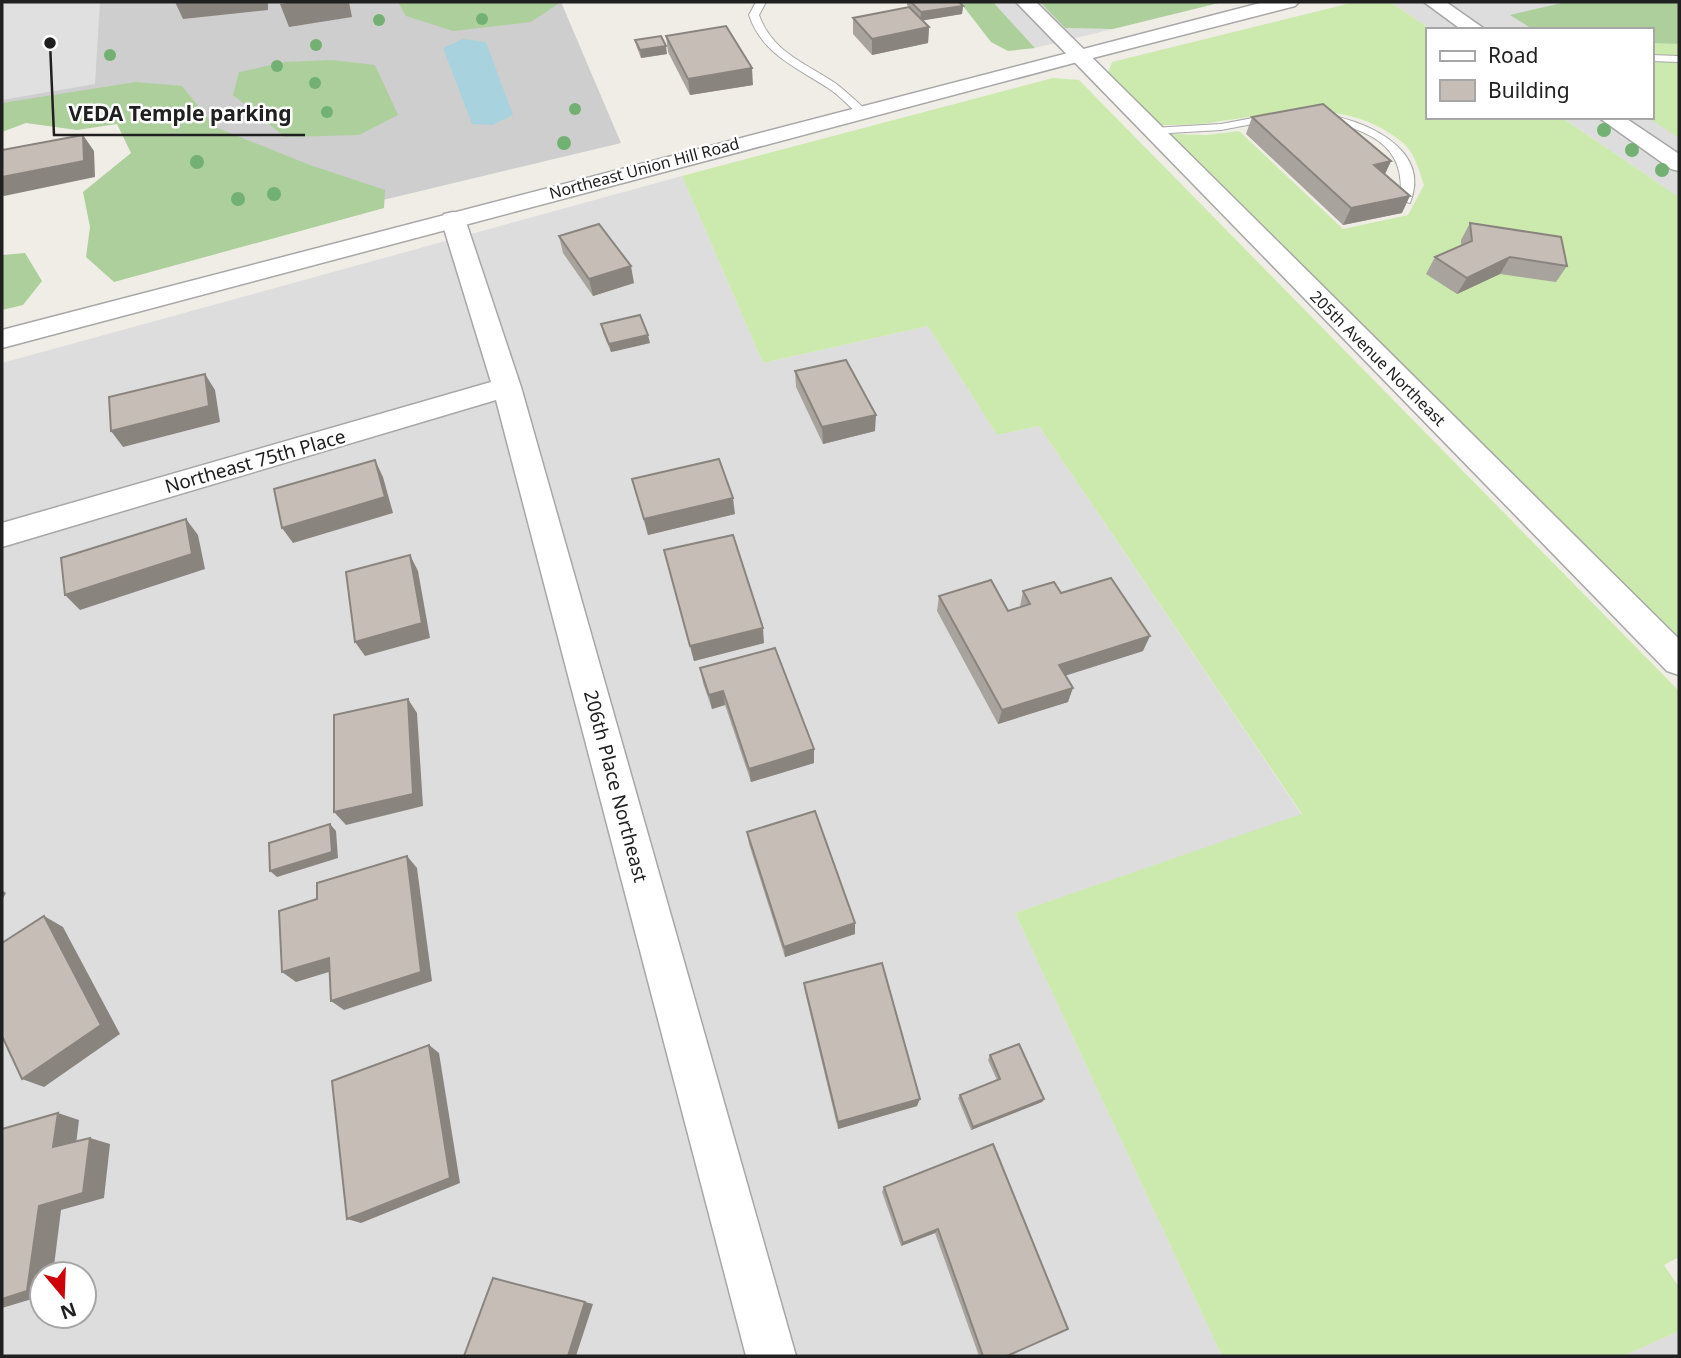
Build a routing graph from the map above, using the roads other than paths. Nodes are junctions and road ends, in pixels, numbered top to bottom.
1 (761, 2) edge
2 (1026, 2) edge
3 (1288, 2) edge
4 (1433, 2) edge
5 (1473, 28) edge
6 (1077, 55) junction
7 (1653, 58) edge
8 (1679, 59) edge
9 (861, 111) junction
10 (1303, 115) edge
11 (1285, 116) edge
12 (1612, 119) edge
13 (1152, 131) junction
14 (1679, 164) edge
15 (1406, 200) edge
16 (453, 219) junction
17 (2, 339) edge
18 (507, 387) junction
19 (2, 535) edge
20 (1679, 661) edge
21 (771, 1356) edge

1 - 9 lane
2 - 6 street, 205th Avenue Northeast
3 - 6 street, Northeast Union Hill Road
4 - 5 street
6 - 9 street, Northeast Union Hill Road
6 - 13 street, 205th Avenue Northeast
7 - 8 lane
9 - 16 street, Northeast Union Hill Road
10 - 15 lane
11 - 13 lane
12 - 14 street
13 - 20 street, 205th Avenue Northeast
16 - 17 street, Northeast Union Hill Road
16 - 18 street, 206th Place Northeast
18 - 19 street, Northeast 75th Place
18 - 21 street, 206th Place Northeast

